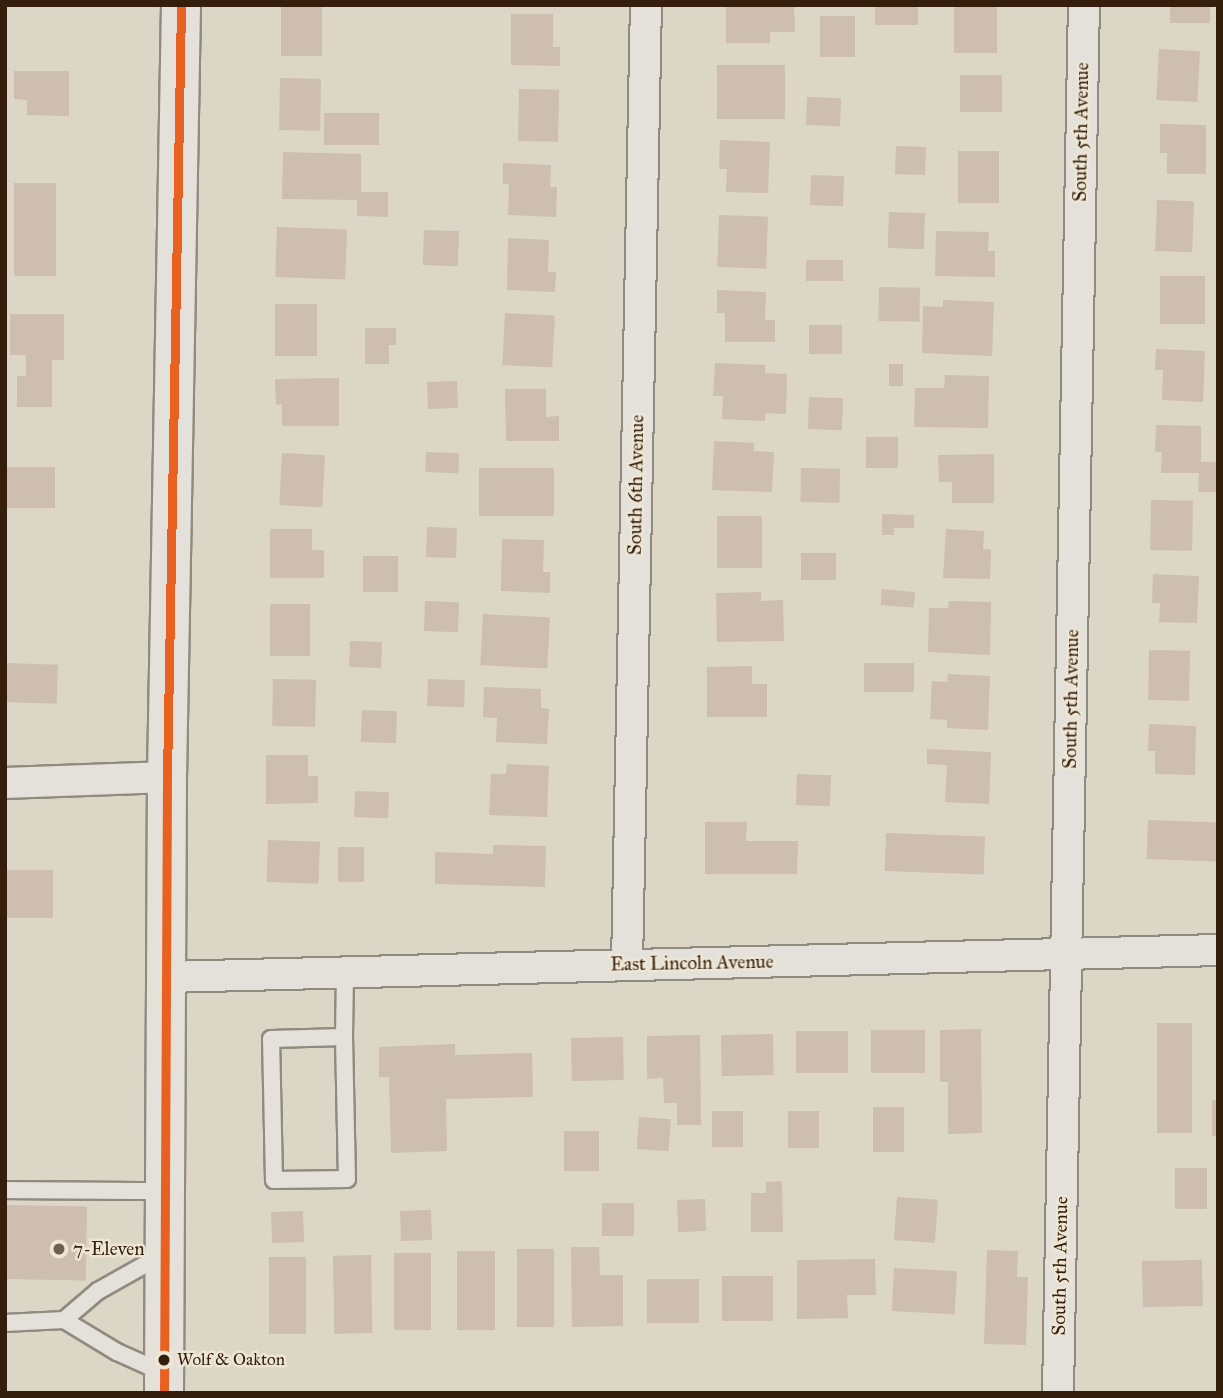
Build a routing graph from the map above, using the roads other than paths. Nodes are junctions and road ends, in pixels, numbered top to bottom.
1 (181, 5) edge
2 (646, 5) edge
3 (1084, 5) edge
4 (167, 777) junction
5 (5, 783) edge
6 (1218, 950) edge
7 (1066, 954) junction
8 (627, 965) junction
9 (345, 972) junction
10 (167, 977) junction
11 (344, 1037) junction
12 (5, 1190) edge
13 (166, 1191) junction
14 (166, 1253) junction
15 (64, 1320) junction
16 (5, 1323) edge
17 (164, 1383) edge
18 (1058, 1393) edge

1 - 4 main road
2 - 8 street, South 6th Avenue
3 - 7 street, South 5th Avenue
4 - 5 street
4 - 10 main road
6 - 7 street, East Lincoln Avenue
7 - 8 street, East Lincoln Avenue
7 - 18 street, South 5th Avenue
8 - 9 street, East Lincoln Avenue
9 - 10 street, East Lincoln Avenue
9 - 11 lane
10 - 13 main road
11 - 11 lane
12 - 13 lane
13 - 14 main road
14 - 15 lane
14 - 17 main road
15 - 16 lane
15 - 17 lane

